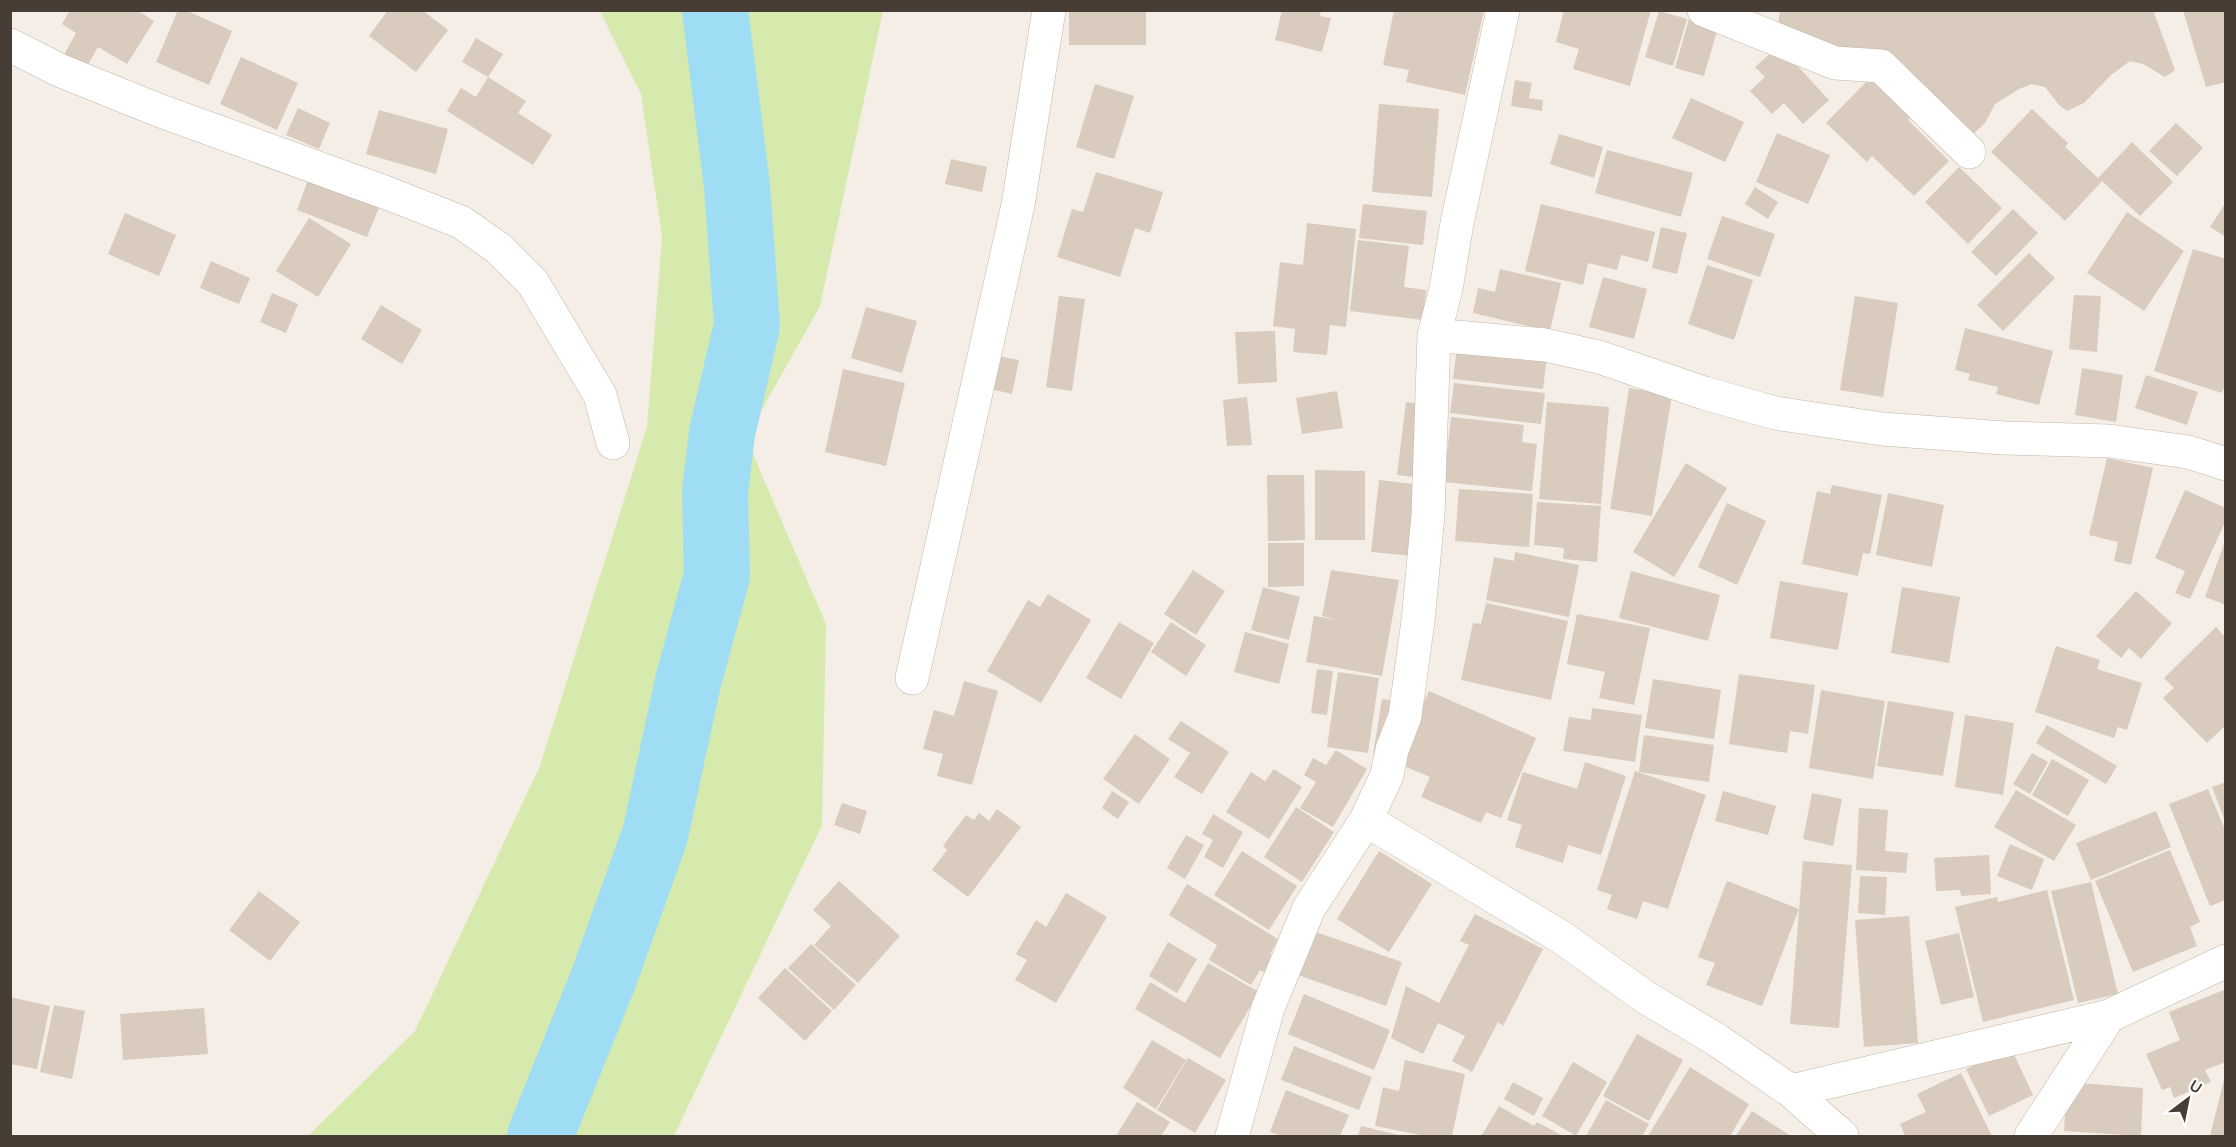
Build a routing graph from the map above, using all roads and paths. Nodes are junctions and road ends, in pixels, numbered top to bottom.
1 (1503, 10) edge
2 (1704, 10) edge
3 (1046, 11) edge
4 (10, 45) edge
5 (1969, 152) dead end
6 (1434, 335) junction
7 (613, 443) dead end
8 (2226, 464) edge
9 (912, 678) dead end
10 (1366, 819) junction
11 (2226, 961) edge
12 (2109, 1016) junction
13 (1791, 1091) junction
14 (1232, 1137) edge
15 (1842, 1137) edge
16 (2031, 1137) edge

1 - 6 street
2 - 5 street
3 - 9 street
4 - 7 street
6 - 8 street
6 - 10 street
10 - 13 street
10 - 14 street
11 - 12 street
12 - 13 street
12 - 16 street
13 - 15 street

